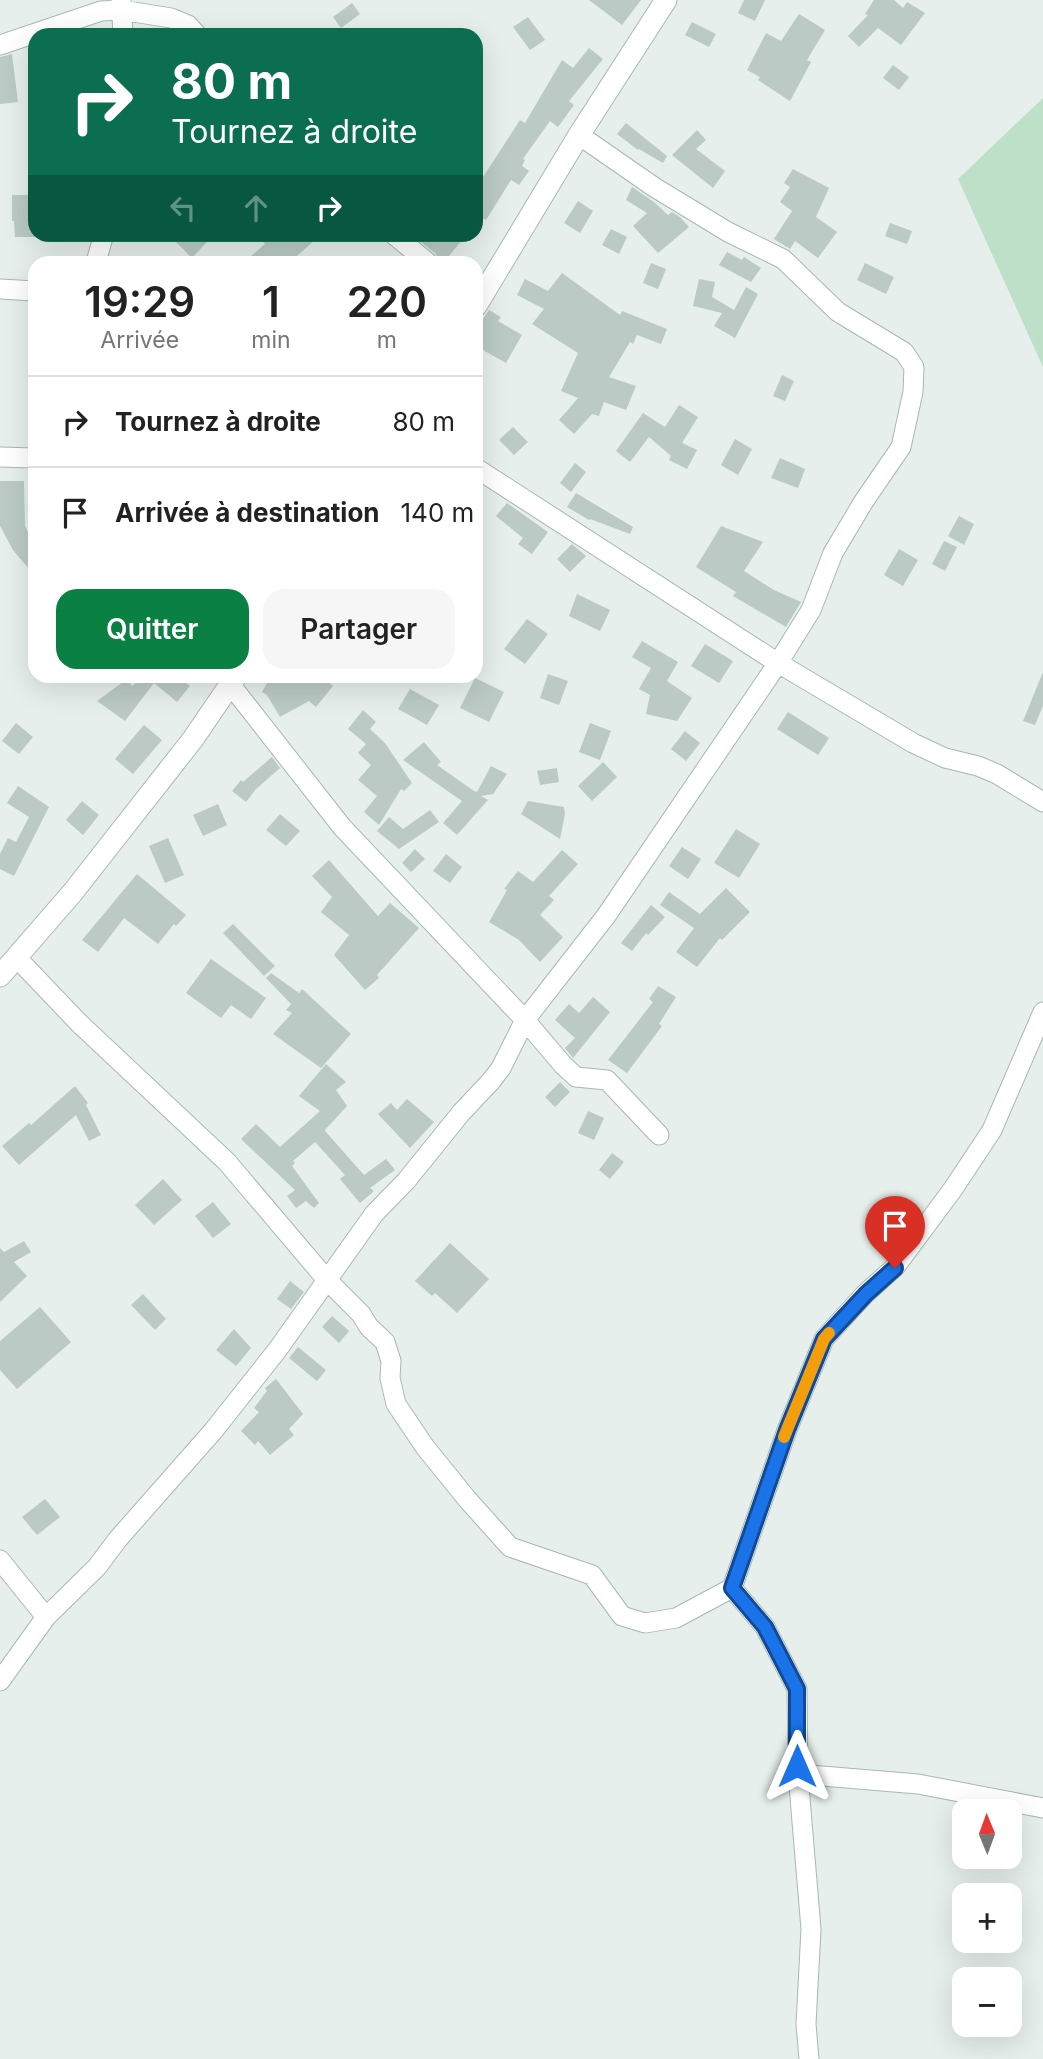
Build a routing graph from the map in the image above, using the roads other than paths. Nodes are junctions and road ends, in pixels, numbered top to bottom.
1 (666, 0) edge
2 (121, 5) edge
3 (50, 28) edge
4 (123, 28) edge
5 (191, 28) edge
6 (28, 36) edge
7 (0, 45) edge
8 (579, 135) junction
9 (403, 242) edge
10 (420, 256) edge
11 (0, 289) edge
12 (28, 291) edge
13 (483, 293) edge
14 (0, 457) edge
15 (28, 458) edge
16 (483, 473) edge
17 (778, 663) junction
18 (231, 683) edge
19 (235, 683) edge
20 (1043, 802) edge
21 (16, 957) junction
22 (0, 976) edge
23 (1043, 1012) edge
24 (525, 1020) junction
25 (659, 1135) dead end
26 (327, 1280) junction
27 (0, 1560) edge
28 (732, 1588) junction
29 (46, 1617) junction
30 (0, 1681) edge
31 (798, 1774) junction
32 (1043, 1808) edge
33 (809, 2059) edge

1 - 8 street
2 - 3 street
2 - 4 street
2 - 5 street
6 - 7 street
8 - 13 street
8 - 17 street
9 - 10 street
11 - 12 street
14 - 15 street
16 - 17 street
17 - 20 street
17 - 24 street
18 - 21 street
19 - 24 street
21 - 22 street
21 - 26 street
23 - 28 street
24 - 25 street
24 - 26 street
26 - 28 street
26 - 29 street
27 - 29 street
28 - 31 street
29 - 30 street
31 - 32 street
31 - 33 street

